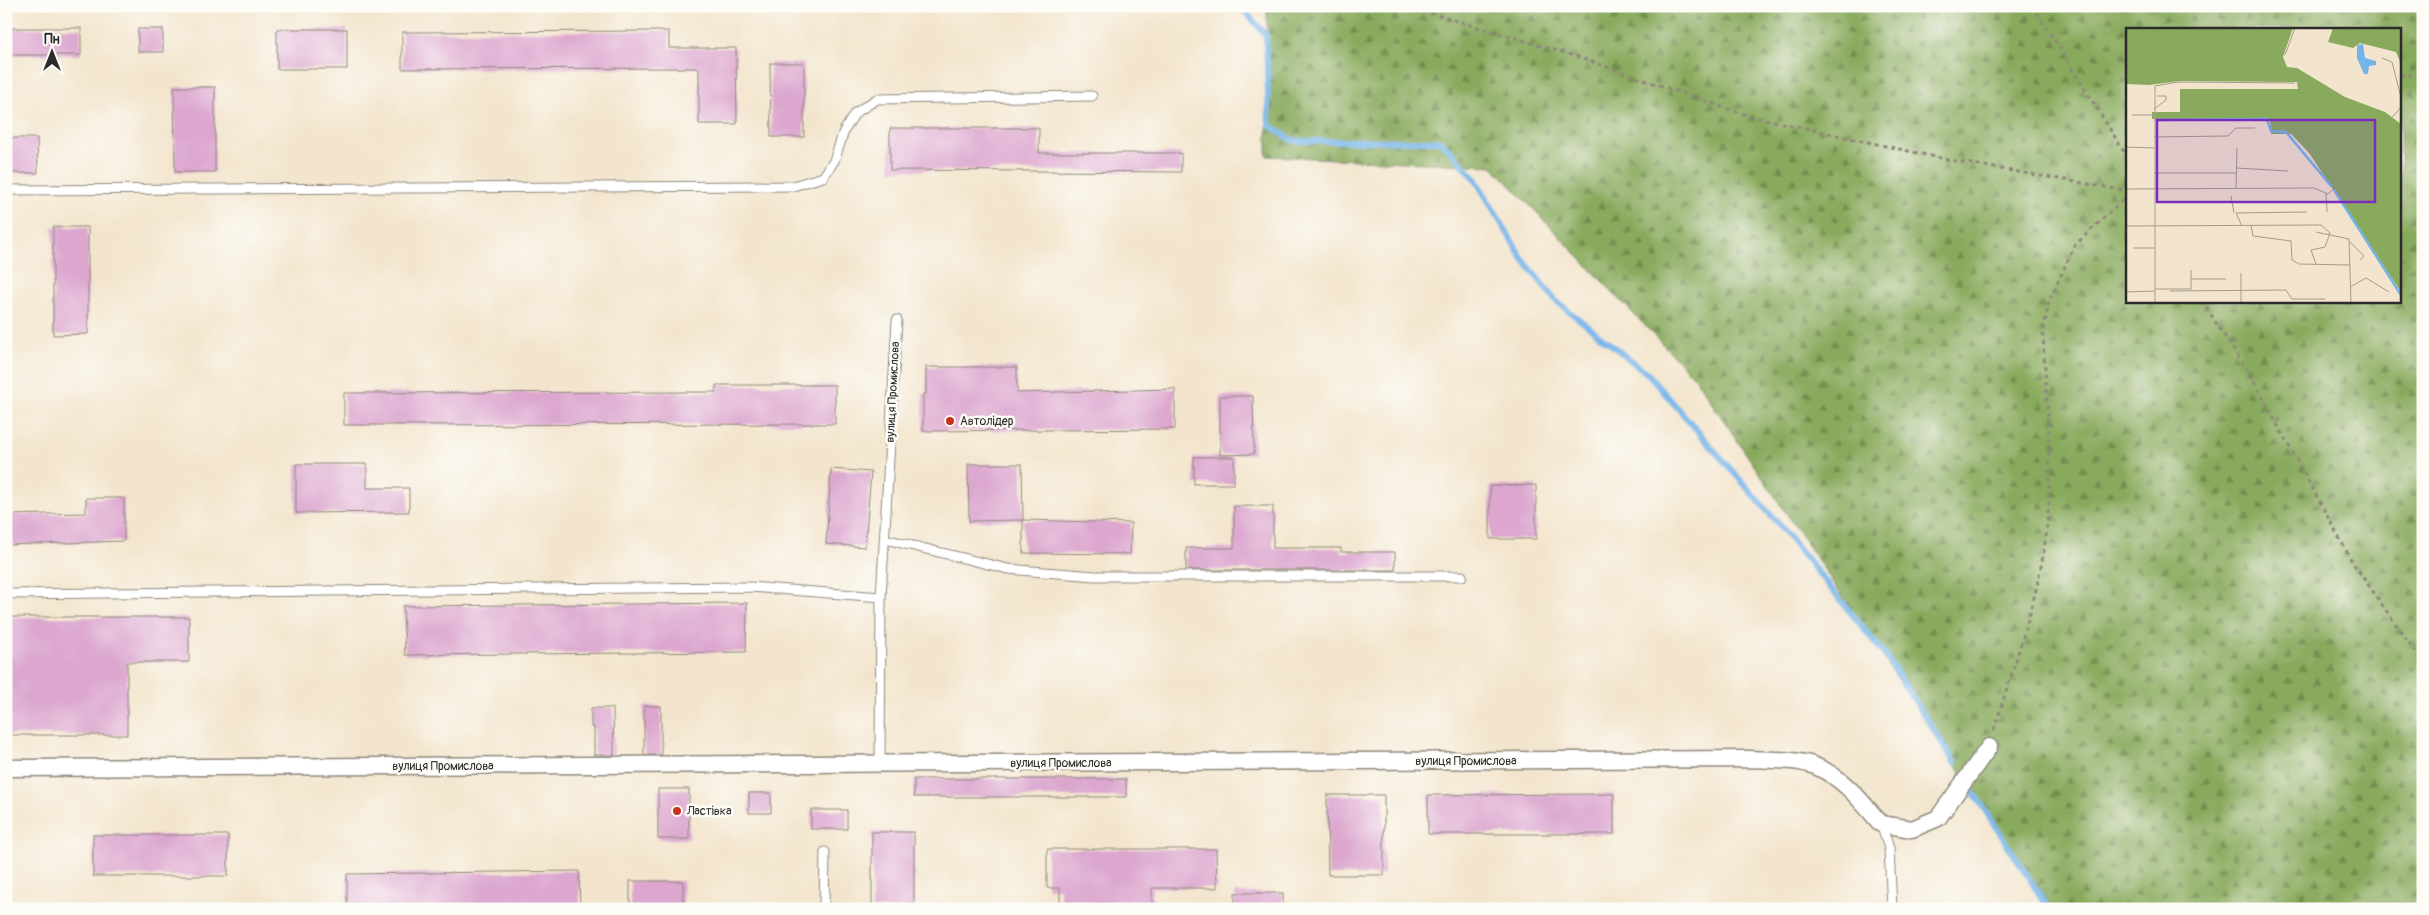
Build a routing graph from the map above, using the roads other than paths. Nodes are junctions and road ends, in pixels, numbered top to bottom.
1 (1092, 96) dead end
2 (6, 190) edge
3 (897, 320) dead end
4 (885, 539) junction
5 (1462, 576) dead end
6 (6, 594) edge
7 (881, 598) junction
8 (1989, 747) road end
9 (880, 764) junction
10 (6, 768) edge
11 (1881, 824) junction
12 (825, 852) dead end
13 (824, 909) edge
14 (1892, 909) edge

1 - 2 lane
3 - 4 lane, вулиця Промислова
4 - 5 lane
4 - 7 lane, вулиця Промислова
6 - 7 lane
7 - 9 lane, вулиця Промислова
8 - 11 street
9 - 10 street, вулиця Промислова
9 - 11 street, вулиця Промислова
11 - 14 lane
12 - 13 lane

